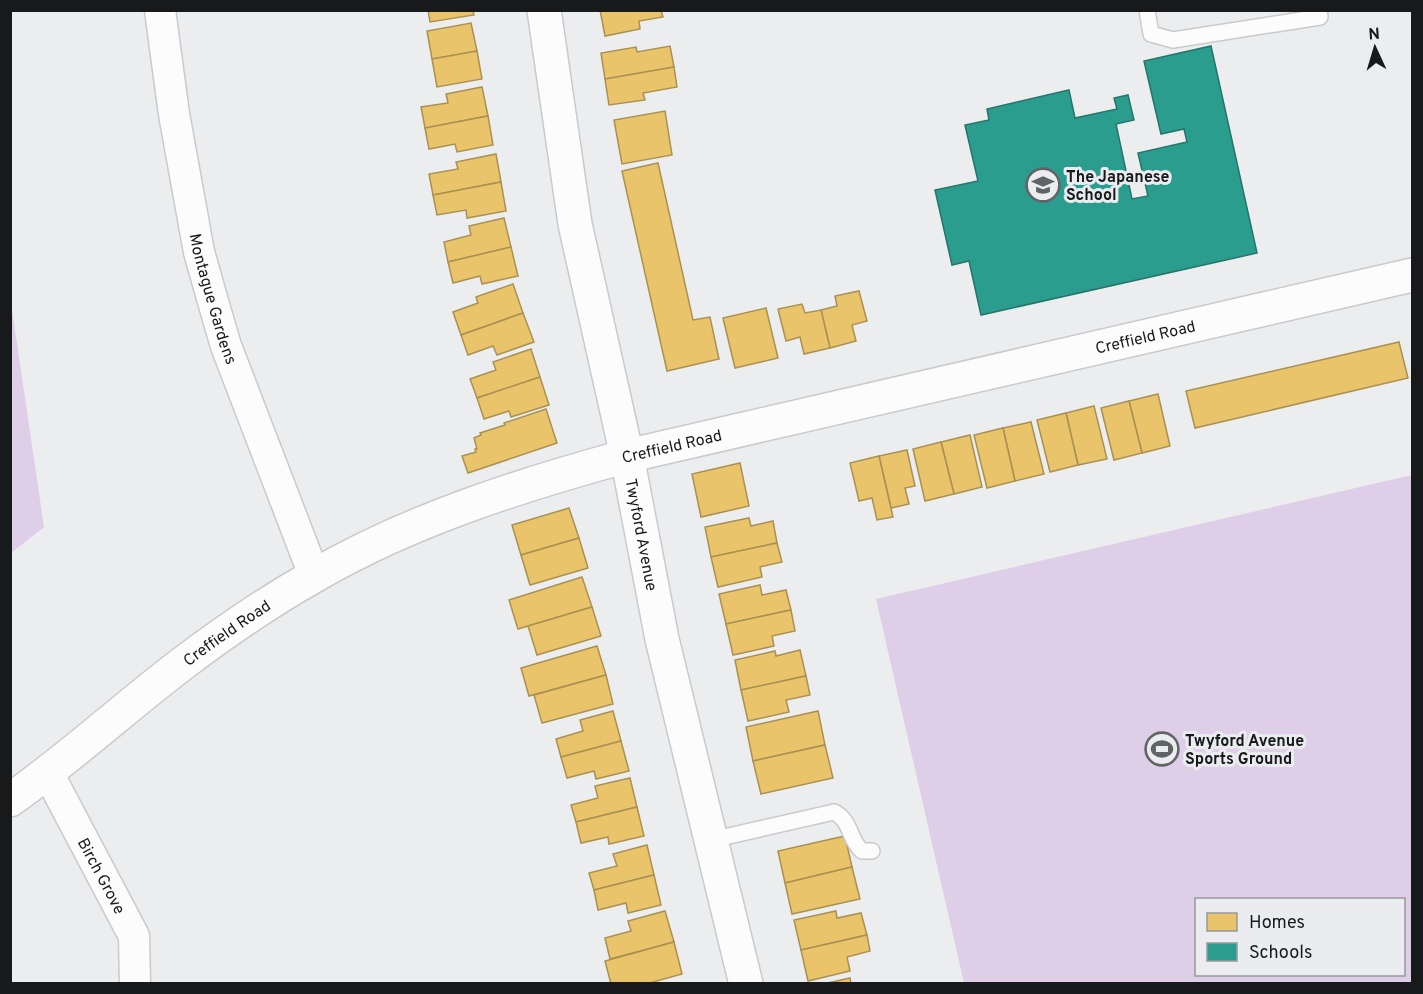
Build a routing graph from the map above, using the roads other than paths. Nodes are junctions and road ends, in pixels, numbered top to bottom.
1 (160, 10) edge
2 (544, 10) edge
3 (1147, 10) edge
4 (1319, 10) edge
5 (1413, 275) edge
6 (627, 456) junction
7 (314, 575) junction
8 (48, 773) junction
9 (10, 800) edge
10 (711, 840) junction
11 (872, 851) dead end
12 (135, 984) edge
13 (746, 984) edge

1 - 7 street, Montague Gardens
2 - 6 street, Twyford Avenue
3 - 4 lane
5 - 6 street, Creffield Road
6 - 7 street, Creffield Road
6 - 10 street, Twyford Avenue
7 - 8 street, Creffield Road
8 - 9 street, Creffield Road
8 - 12 street, Birch Grove
10 - 11 lane
10 - 13 street, Twyford Avenue

